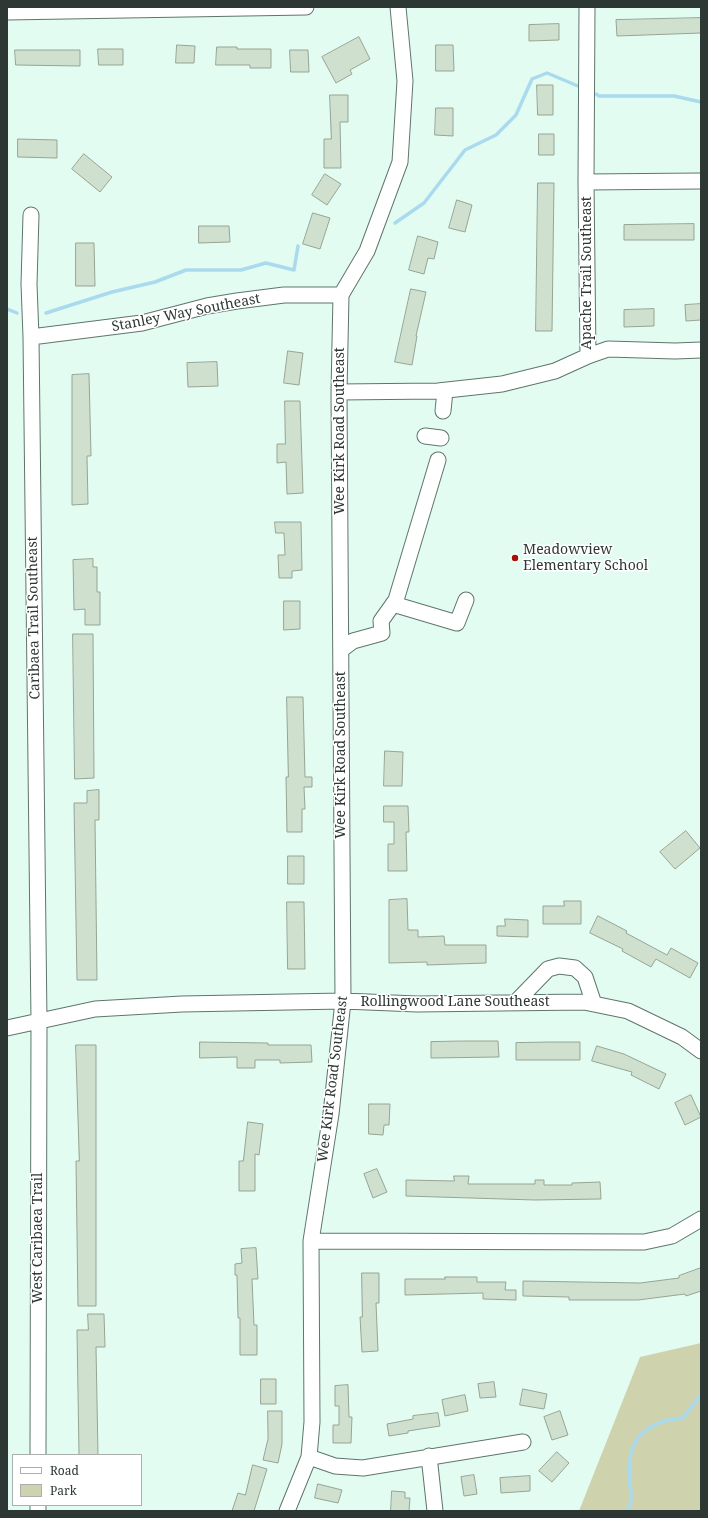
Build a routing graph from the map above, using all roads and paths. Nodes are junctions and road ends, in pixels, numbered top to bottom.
1 (306, 7) edge
2 (398, 7) edge
3 (587, 7) edge
4 (7, 12) edge
5 (701, 181) edge
6 (586, 182) junction
7 (31, 215) dead end
8 (340, 295) junction
9 (31, 337) junction
10 (701, 350) edge
11 (588, 356) junction
12 (445, 391) junction
13 (339, 392) junction
14 (443, 411) dead end
15 (425, 436) dead end
16 (441, 438) dead end
17 (438, 460) dead end
18 (466, 600) dead end
19 (393, 604) junction
20 (341, 650) junction
21 (343, 1001) junction
22 (516, 1002) junction
23 (594, 1004) junction
24 (39, 1021) junction
25 (7, 1028) edge
26 (701, 1051) edge
27 (701, 1219) edge
28 (311, 1241) junction
29 (523, 1442) dead end
30 (38, 1454) edge
31 (429, 1456) junction
32 (309, 1457) junction
33 (287, 1511) edge
34 (435, 1511) edge

1 - 4 street
2 - 8 street
3 - 6 street, Apache Trail Southeast
5 - 6 street
6 - 11 street, Apache Trail Southeast
7 - 9 street, Caribaea Trail Southeast
8 - 9 street, Stanley Way Southeast
8 - 13 street, Wee Kirk Road Southeast
9 - 24 street, Caribaea Trail Southeast
10 - 11 street
11 - 12 street, Apache Trail Southeast
12 - 13 street, Apache Trail Southeast
12 - 14 street
13 - 20 street, Wee Kirk Road Southeast
15 - 16 street
17 - 19 street
18 - 19 street
19 - 20 street
20 - 21 street, Wee Kirk Road Southeast
21 - 22 street, Rollingwood Lane Southeast
21 - 24 street, Rollingwood Lane Southeast
21 - 28 street, Wee Kirk Road Southeast
22 - 23 street, Rollingwood Lane Southeast
22 - 23 street
23 - 26 street, Rollingwood Lane Southeast
24 - 25 street, Rollingwood Lane Southeast
24 - 30 street, West Caribaea Trail
27 - 28 street
28 - 32 street, Wee Kirk Road Southeast
29 - 31 street
31 - 32 street
31 - 34 street
32 - 33 street, Wee Kirk Road Southeast

